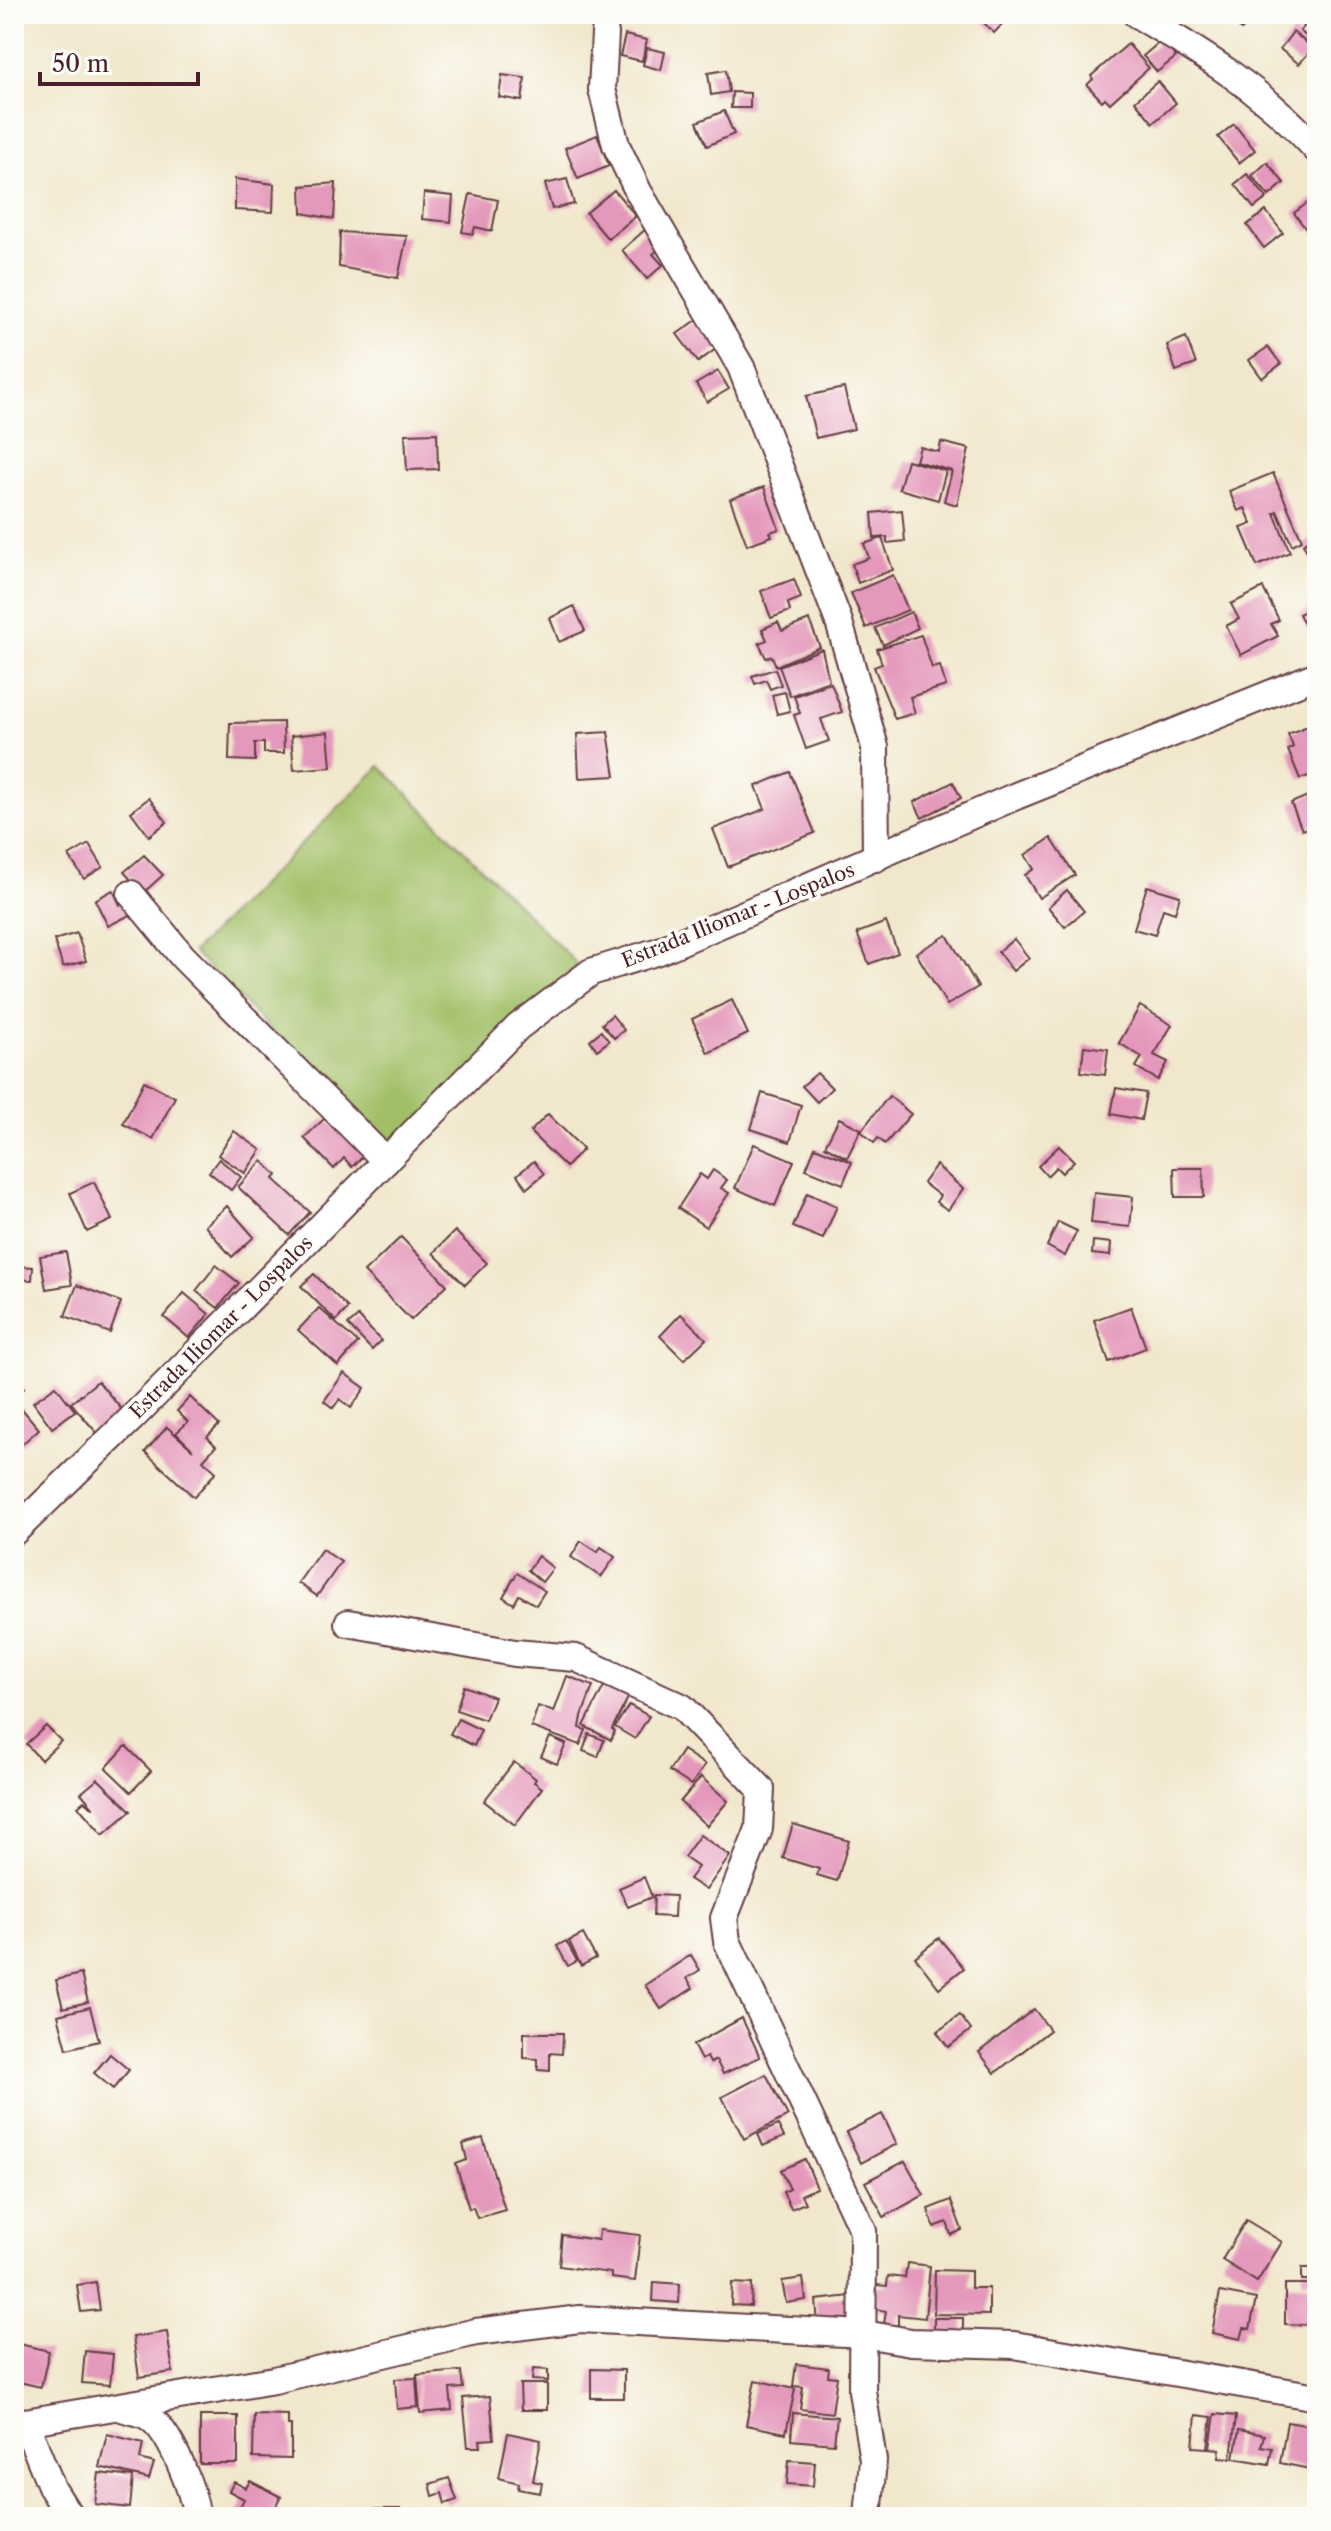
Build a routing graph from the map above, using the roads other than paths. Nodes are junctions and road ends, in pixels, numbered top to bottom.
1 (1136, 14) edge
2 (605, 33) dead end
3 (1317, 150) edge
4 (1317, 675) edge
5 (876, 858) junction
6 (131, 894) dead end
7 (386, 1161) junction
8 (14, 1532) edge
9 (348, 1623) dead end
10 (864, 2334) junction
11 (1317, 2397) edge
12 (120, 2408) junction
13 (20, 2421) edge
14 (70, 2517) edge
15 (197, 2517) edge
16 (868, 2517) edge

1 - 3 street
2 - 5 street
4 - 5 street, Estrada Iliomar - Lospalos
5 - 7 street, Estrada Iliomar - Lospalos
6 - 7 street
7 - 8 street, Estrada Iliomar - Lospalos
9 - 10 street
10 - 11 street
10 - 12 street
10 - 16 street
12 - 13 street
12 - 15 street
13 - 14 street

